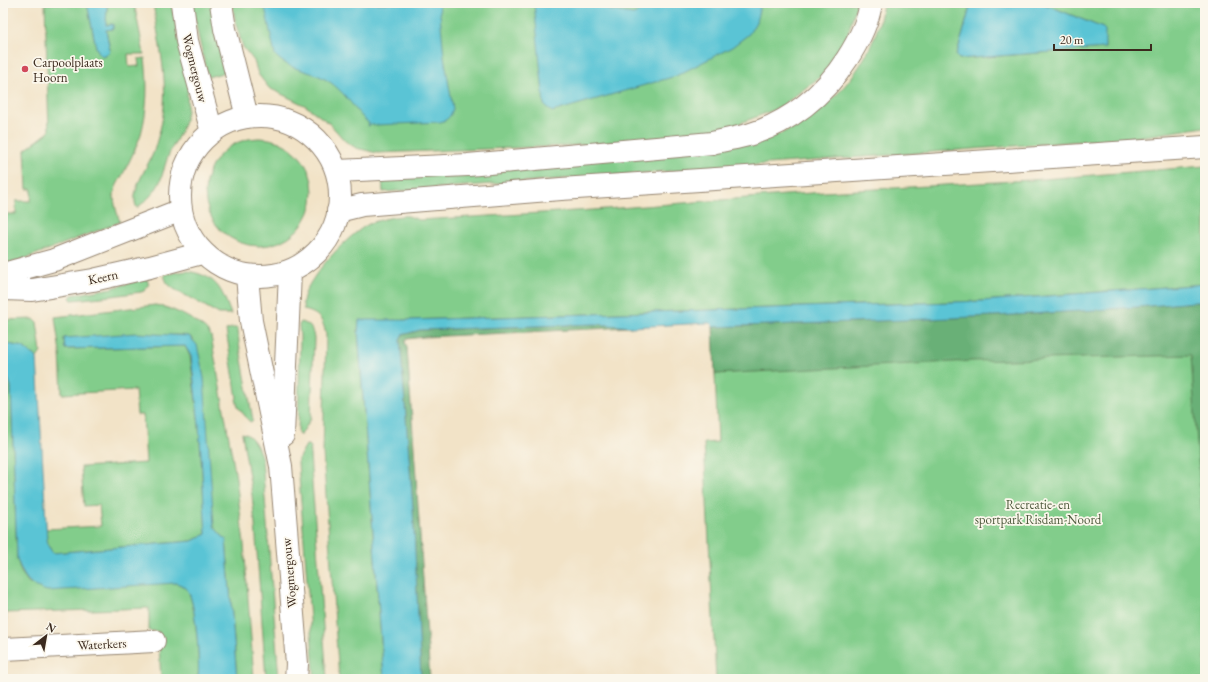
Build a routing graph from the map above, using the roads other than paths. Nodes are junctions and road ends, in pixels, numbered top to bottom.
1 (182, 3) edge
2 (221, 3) edge
3 (871, 3) edge
4 (247, 117) junction
5 (212, 132) junction
6 (1205, 147) edge
7 (337, 171) junction
8 (181, 210) junction
9 (338, 211) junction
10 (202, 253) junction
11 (290, 272) junction
12 (3, 274) edge
13 (247, 276) junction
14 (3, 289) edge
15 (281, 466) junction
16 (154, 642) dead end
17 (3, 648) edge
18 (296, 679) edge

1 - 5 main road, Wogmergouw
2 - 4 main road
3 - 7 main road
4 - 5 main road
4 - 7 main road
5 - 8 main road
6 - 9 main road
7 - 9 main road
8 - 10 main road
8 - 12 main road
9 - 11 main road
10 - 13 main road
10 - 14 main road, Keern
11 - 13 main road
11 - 15 main road, Wogmergouw
13 - 15 main road, Wogmergouw
15 - 18 main road, Wogmergouw
16 - 17 main road, Waterkers

